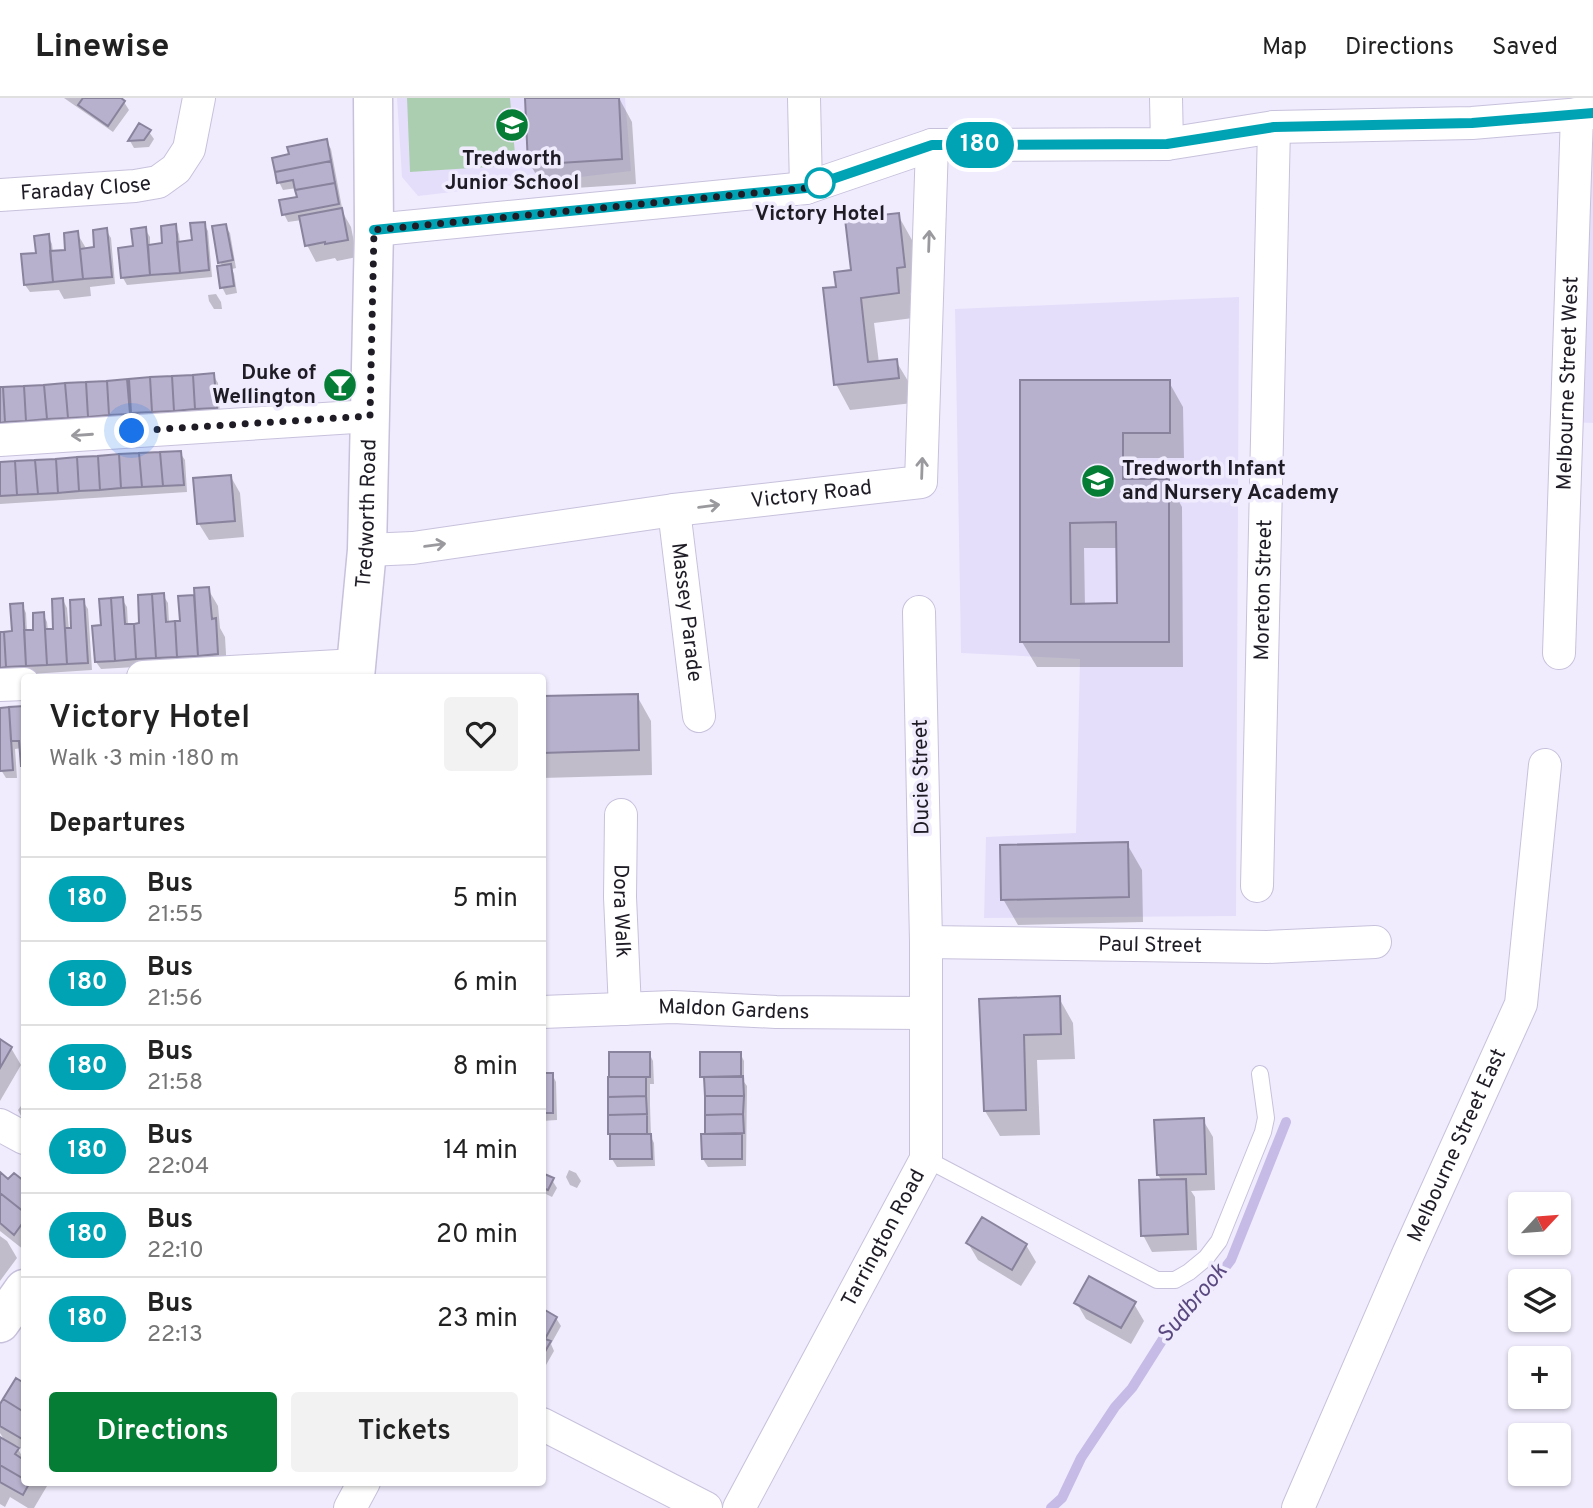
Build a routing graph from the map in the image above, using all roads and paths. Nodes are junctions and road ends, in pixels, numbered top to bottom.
1 (199, 98) edge
2 (373, 98) edge
3 (804, 98) edge
4 (1166, 98) edge
5 (1472, 110) edge
6 (1585, 113) edge
7 (1274, 127) junction
8 (1167, 144) junction
9 (932, 145) junction
10 (806, 188) junction
11 (0, 195) edge
12 (374, 230) junction
13 (370, 416) junction
14 (0, 440) edge
15 (674, 510) junction
16 (367, 550) junction
17 (919, 612) dead end
18 (1559, 653) dead end
19 (355, 671) edge
20 (249, 674) edge
21 (21, 684) edge
22 (0, 685) edge
23 (699, 716) dead end
24 (1545, 765) dead end
25 (621, 815) dead end
26 (1258, 886) dead end
27 (926, 942) junction
28 (1375, 942) dead end
29 (625, 1009) junction
30 (546, 1012) edge
31 (925, 1013) junction
32 (1260, 1074) dead end
33 (0, 1125) edge
34 (21, 1136) edge
35 (926, 1159) junction
36 (21, 1293) edge
37 (0, 1323) edge
38 (546, 1426) edge
39 (362, 1486) edge
40 (350, 1508) edge
41 (706, 1508) edge
42 (739, 1508) edge
43 (1298, 1508) edge

1 - 11 street, Faraday Close
2 - 12 street, Tredworth Road
3 - 10 street
4 - 8 street
5 - 6 street
5 - 7 street
6 - 18 street, Melbourne Street West
7 - 8 street
7 - 26 street, Moreton Street
8 - 9 street
9 - 10 street
15 -> 9 street, Victory Road
10 - 12 street
12 - 13 street, Tredworth Road
13 -> 14 street
13 - 16 street, Tredworth Road
16 -> 15 street, Victory Road
15 - 23 street, Massey Parade
16 - 19 street, Tredworth Road
17 - 27 street, Ducie Street
19 - 20 street
21 - 22 street
24 - 43 street, Melbourne Street East
25 - 29 street, Dora Walk
27 - 28 street, Paul Street
27 - 31 street, Tarrington Road
29 - 30 street, Maldon Gardens
29 - 31 street, Maldon Gardens
31 - 35 street, Tarrington Road
32 - 35 lane
33 - 34 street
35 - 42 street, Tarrington Road
36 - 37 street
38 - 41 street
39 - 40 street

